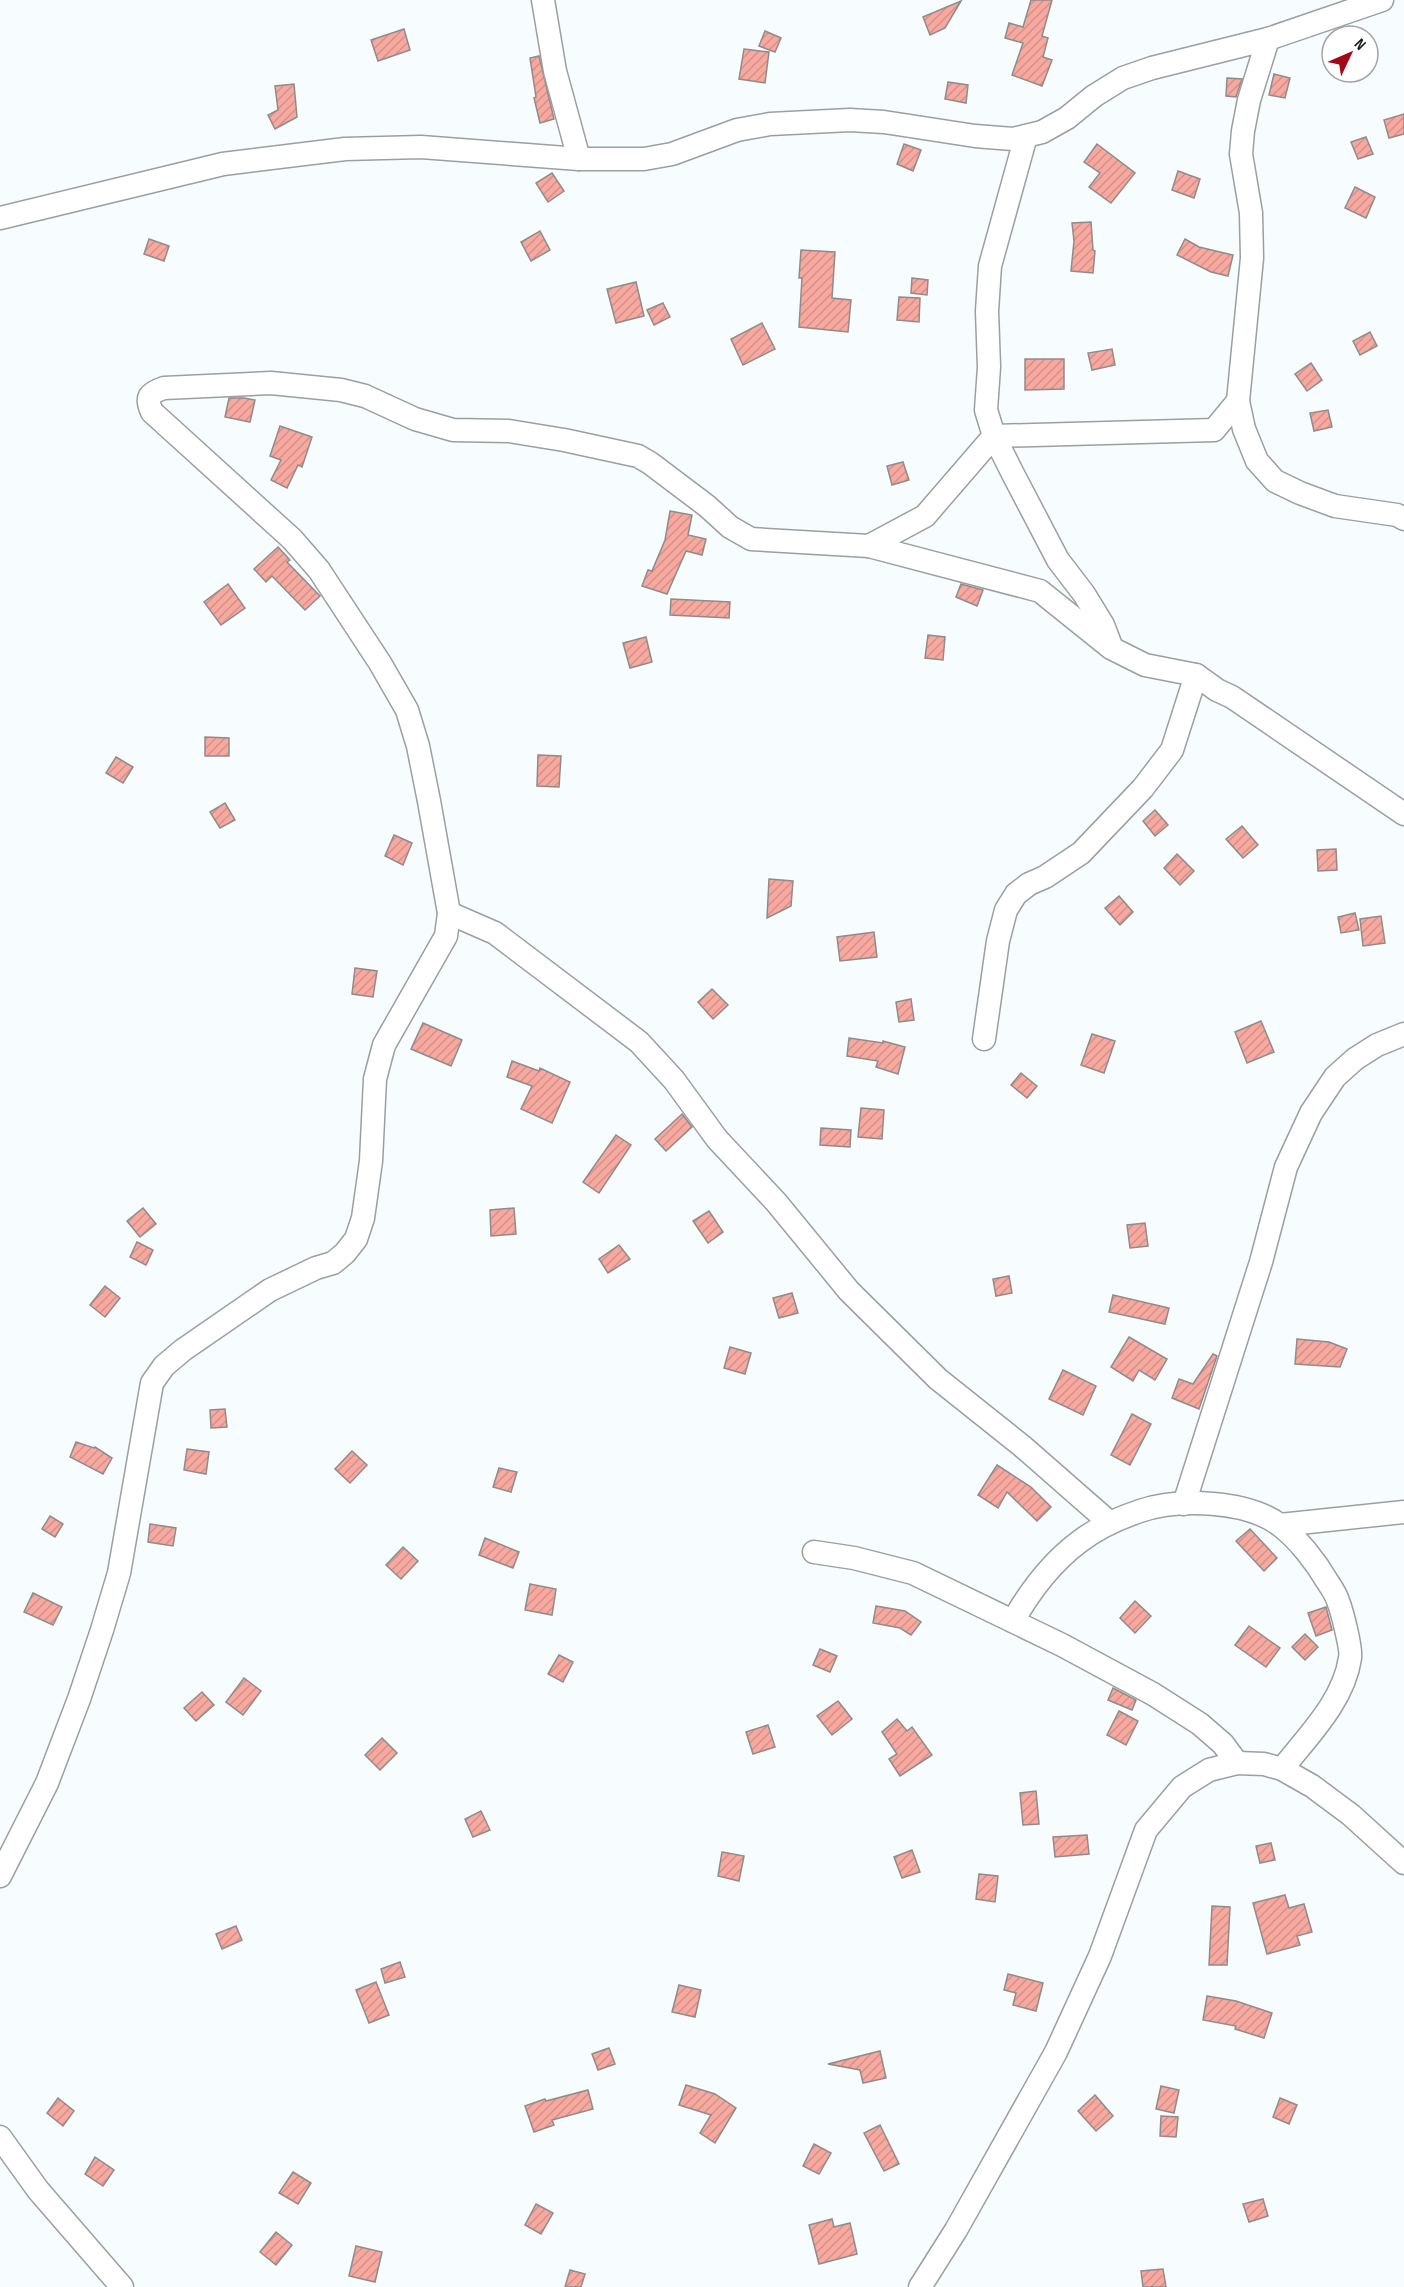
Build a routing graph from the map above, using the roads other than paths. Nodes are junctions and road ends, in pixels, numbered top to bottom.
1 (543, 0) edge
2 (1382, 0) edge
3 (1268, 39) junction
4 (1026, 136) junction
5 (579, 159) junction
6 (0, 218) edge
7 (1238, 401) junction
8 (994, 436) junction
9 (1404, 519) edge
10 (869, 546) junction
11 (1111, 648) junction
12 (1196, 675) junction
13 (1404, 814) edge
14 (448, 913) junction
15 (1404, 1034) edge
16 (984, 1038) dead end
17 (1184, 1504) junction
18 (1404, 1512) edge
19 (1110, 1523) junction
20 (1280, 1525) junction
21 (814, 1552) dead end
22 (1013, 1621) junction
23 (1237, 1763) junction
24 (1282, 1769) junction
25 (1404, 1863) edge
26 (0, 1876) edge
27 (0, 2137) edge
28 (122, 2287) edge
29 (920, 2287) edge

1 - 5 street
2 - 3 street
3 - 4 street
3 - 7 street
4 - 5 street
4 - 8 street
5 - 6 street
7 - 8 street
7 - 9 street
8 - 10 street
8 - 11 street
10 - 11 street
10 - 14 street
11 - 12 street
12 - 13 street
12 - 16 street
14 - 19 street
14 - 26 street
15 - 17 street
17 - 19 street
17 - 20 street
18 - 20 street
19 - 22 street
20 - 24 street
21 - 22 street
22 - 23 street
23 - 24 street
23 - 29 street
24 - 25 street
27 - 28 street

